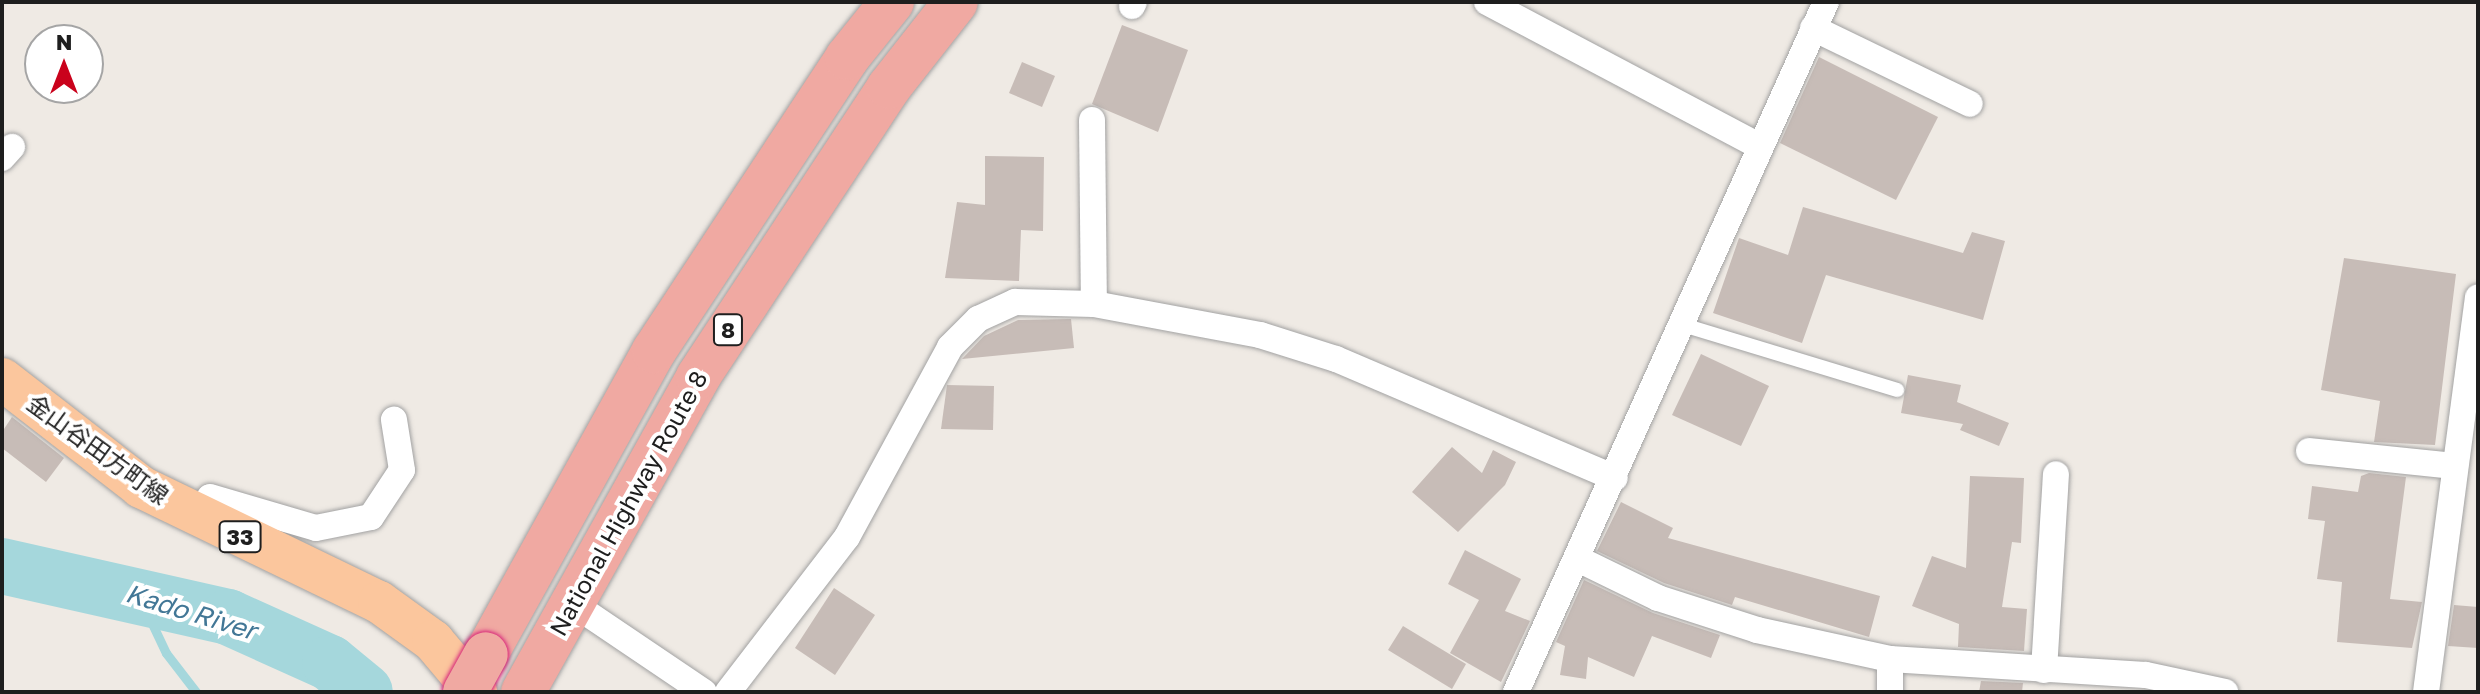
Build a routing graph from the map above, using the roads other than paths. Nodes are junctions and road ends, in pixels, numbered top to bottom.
1 (892, 2) edge
2 (956, 2) edge
3 (1487, 2) edge
4 (1826, 2) edge
5 (1813, 28) junction
6 (1970, 104) dead end
7 (1092, 120) dead end
8 (1757, 145) junction
9 (2478, 297) edge
10 (1094, 304) junction
11 (1680, 324) junction
12 (2, 379) edge
13 (1897, 390) dead end
14 (394, 420) dead end
15 (2309, 451) dead end
16 (2453, 466) junction
17 (2056, 474) dead end
18 (1615, 478) junction
19 (198, 518) junction
20 (1578, 559) junction
21 (572, 603) junction
22 (1890, 659) junction
23 (2044, 670) junction
24 (481, 673) edge
25 (527, 685) edge
26 (465, 692) edge
27 (704, 692) edge
28 (728, 692) edge
29 (1516, 692) edge
30 (1890, 692) edge
31 (2225, 692) edge
32 (2426, 692) edge

1 - 24 highway, 8
2 - 21 highway, National Highway Route 8 / 8
3 - 8 street
4 - 5 street
5 - 6 street
5 - 8 street
7 - 10 street
8 - 11 street
9 - 16 street
10 - 18 street
10 - 28 street
11 - 13 lane
11 - 18 street
12 - 19 main road, 金山谷田方町線 / 33
14 - 19 street
15 - 16 street
16 - 32 street
17 - 23 street
18 - 20 street
19 - 24 main road, 金山谷田方町線 / 33
20 - 22 street
20 - 29 street
21 - 25 highway, National Highway Route 8 / 8
21 - 27 street
22 - 23 street
22 - 30 street
23 - 31 street
24 - 26 highway, 8, bridge

